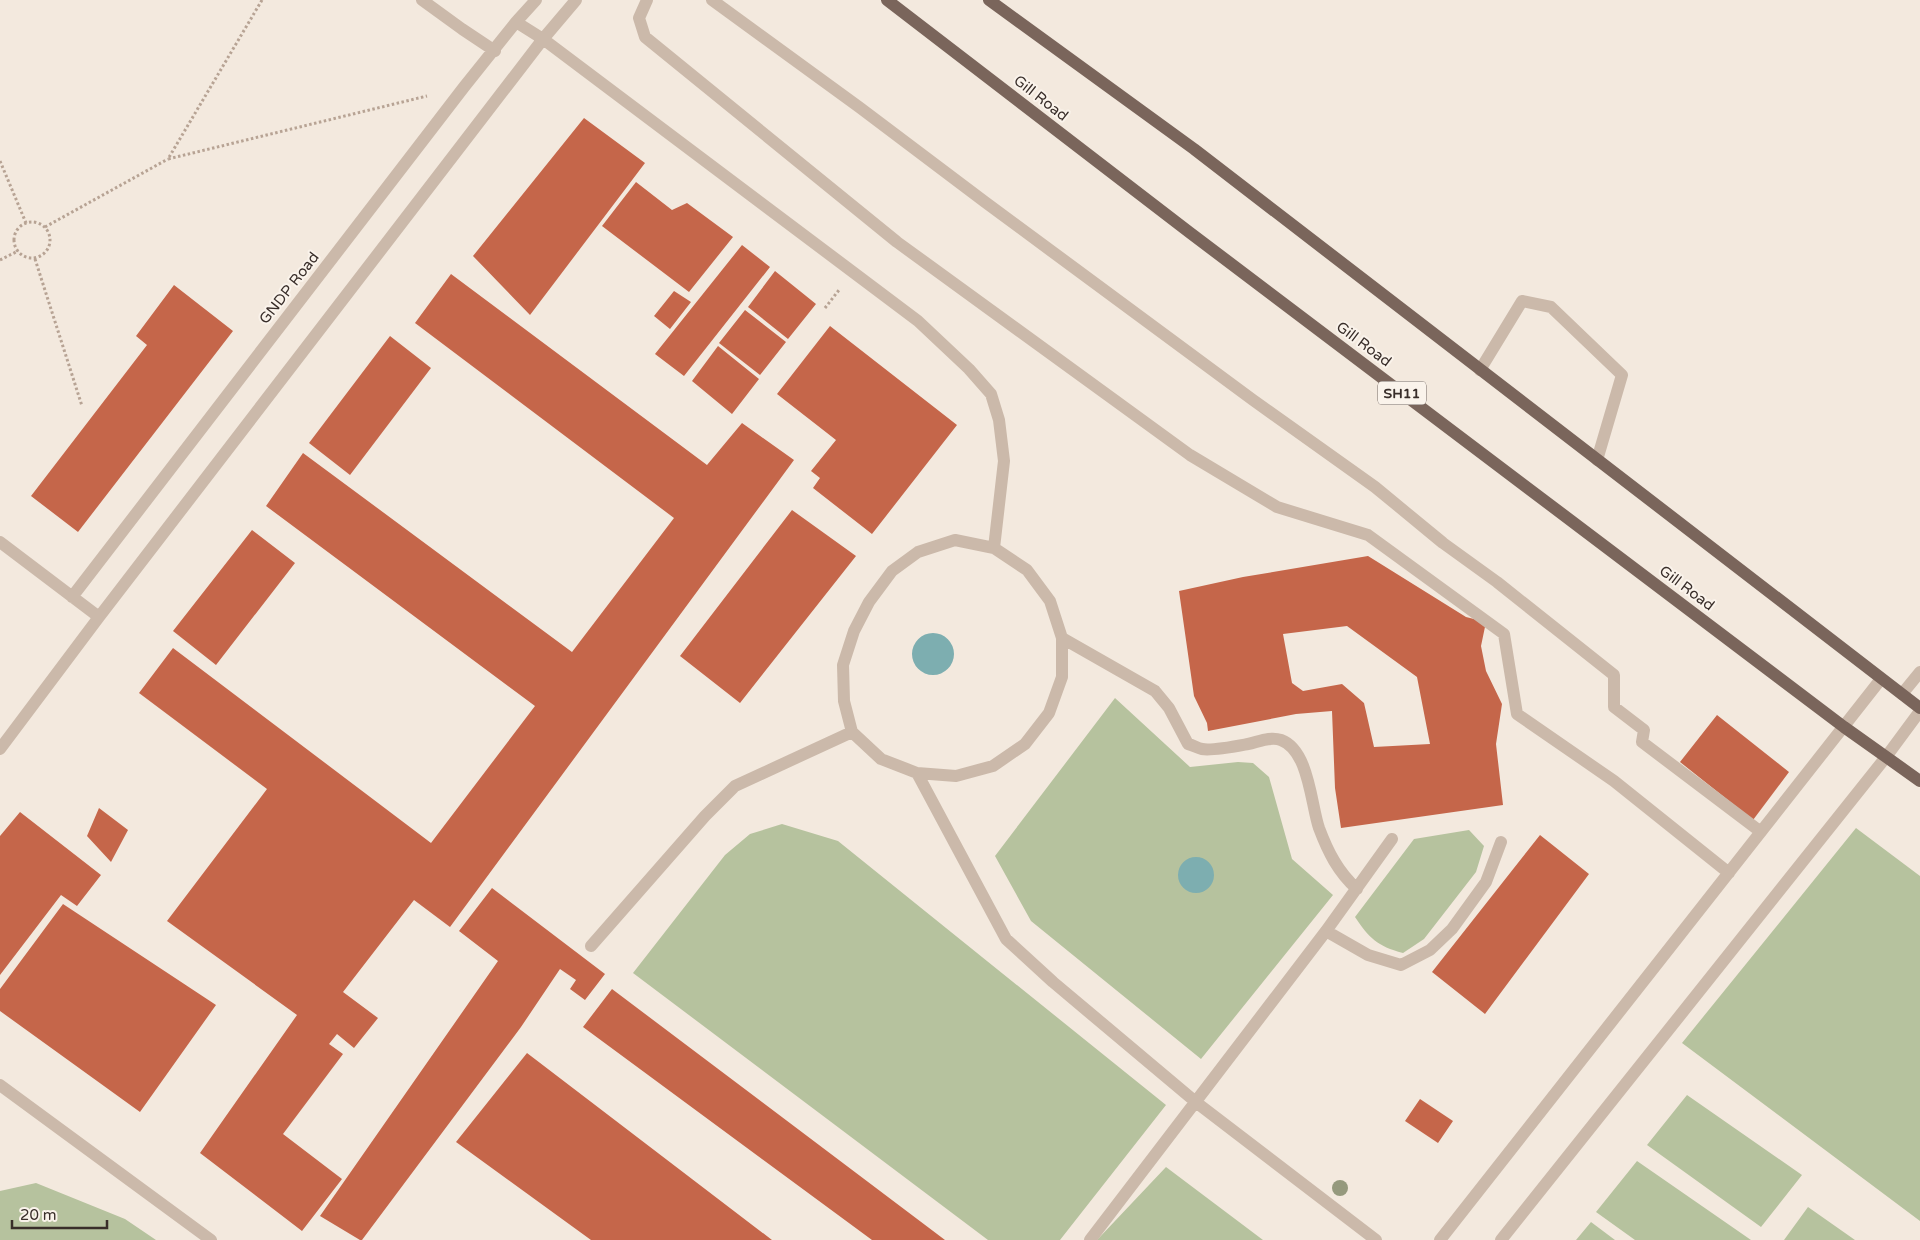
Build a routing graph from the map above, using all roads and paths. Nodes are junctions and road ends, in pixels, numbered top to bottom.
1 (262, 0) edge
2 (422, 0) edge
3 (536, 0) edge
4 (576, 0) edge
5 (647, 0) edge
6 (712, 0) edge
7 (887, 0) edge
8 (989, 0) edge
9 (516, 22) junction
10 (543, 39) junction
11 (494, 50) junction
12 (464, 87) junction
13 (168, 159) junction
14 (0, 161) edge
15 (26, 223) junction
16 (45, 227) junction
17 (18, 251) junction
18 (35, 259) junction
19 (0, 260) edge
20 (1480, 370) junction
21 (82, 406) dead end
22 (1598, 460) junction
23 (0, 542) edge
24 (994, 548) junction
25 (72, 597) junction
26 (99, 617) junction
27 (1062, 638) junction
28 (1920, 672) edge
29 (1881, 679) junction
30 (1902, 694) junction
31 (1920, 710) edge
32 (1844, 727) junction
33 (852, 732) junction
34 (0, 749) edge
35 (1886, 757) junction
36 (917, 773) junction
37 (1920, 781) edge
38 (1761, 832) junction
39 (1392, 839) dead end
40 (1501, 842) dead end
41 (1728, 873) junction
42 (1357, 889) junction
43 (1326, 931) junction
44 (591, 946) dead end
45 (0, 1085) edge
46 (1197, 1102) junction
47 (211, 1240) edge
48 (1090, 1240) edge
49 (1376, 1240) edge
50 (1440, 1240) edge
51 (1501, 1240) edge

1 - 13 path
2 - 11 street
3 - 9 street, GNDP Road
4 - 10 street
5 - 41 street
6 - 38 street
7 - 32 main road, Gill Road / SH11
8 - 20 main road
9 - 10 street
9 - 11 street, GNDP Road
10 - 24 street
10 - 26 street
11 - 12 street, GNDP Road
12 - 13 path
12 - 25 street, GNDP Road
13 - 16 path
14 - 15 path
15 - 16 path
15 - 17 path
16 - 18 path
17 - 18 path
17 - 19 path
18 - 21 path
20 - 22 main road
20 - 22 street
22 - 29 main road
23 - 25 street
24 - 27 street
24 - 33 street
25 - 26 street
26 - 34 street
27 - 36 street
27 - 42 street
28 - 30 street
29 - 30 main road
29 - 32 street
30 - 31 main road
31 - 35 street
32 - 35 main road, Gill Road / SH11
32 - 38 street
33 - 36 street
33 - 44 street
35 - 37 main road, Gill Road / SH11
35 - 51 street
36 - 46 street
38 - 41 street
39 - 42 street
40 - 43 street
41 - 50 street
42 - 43 street
43 - 46 street
45 - 47 street
46 - 48 street
46 - 49 street

